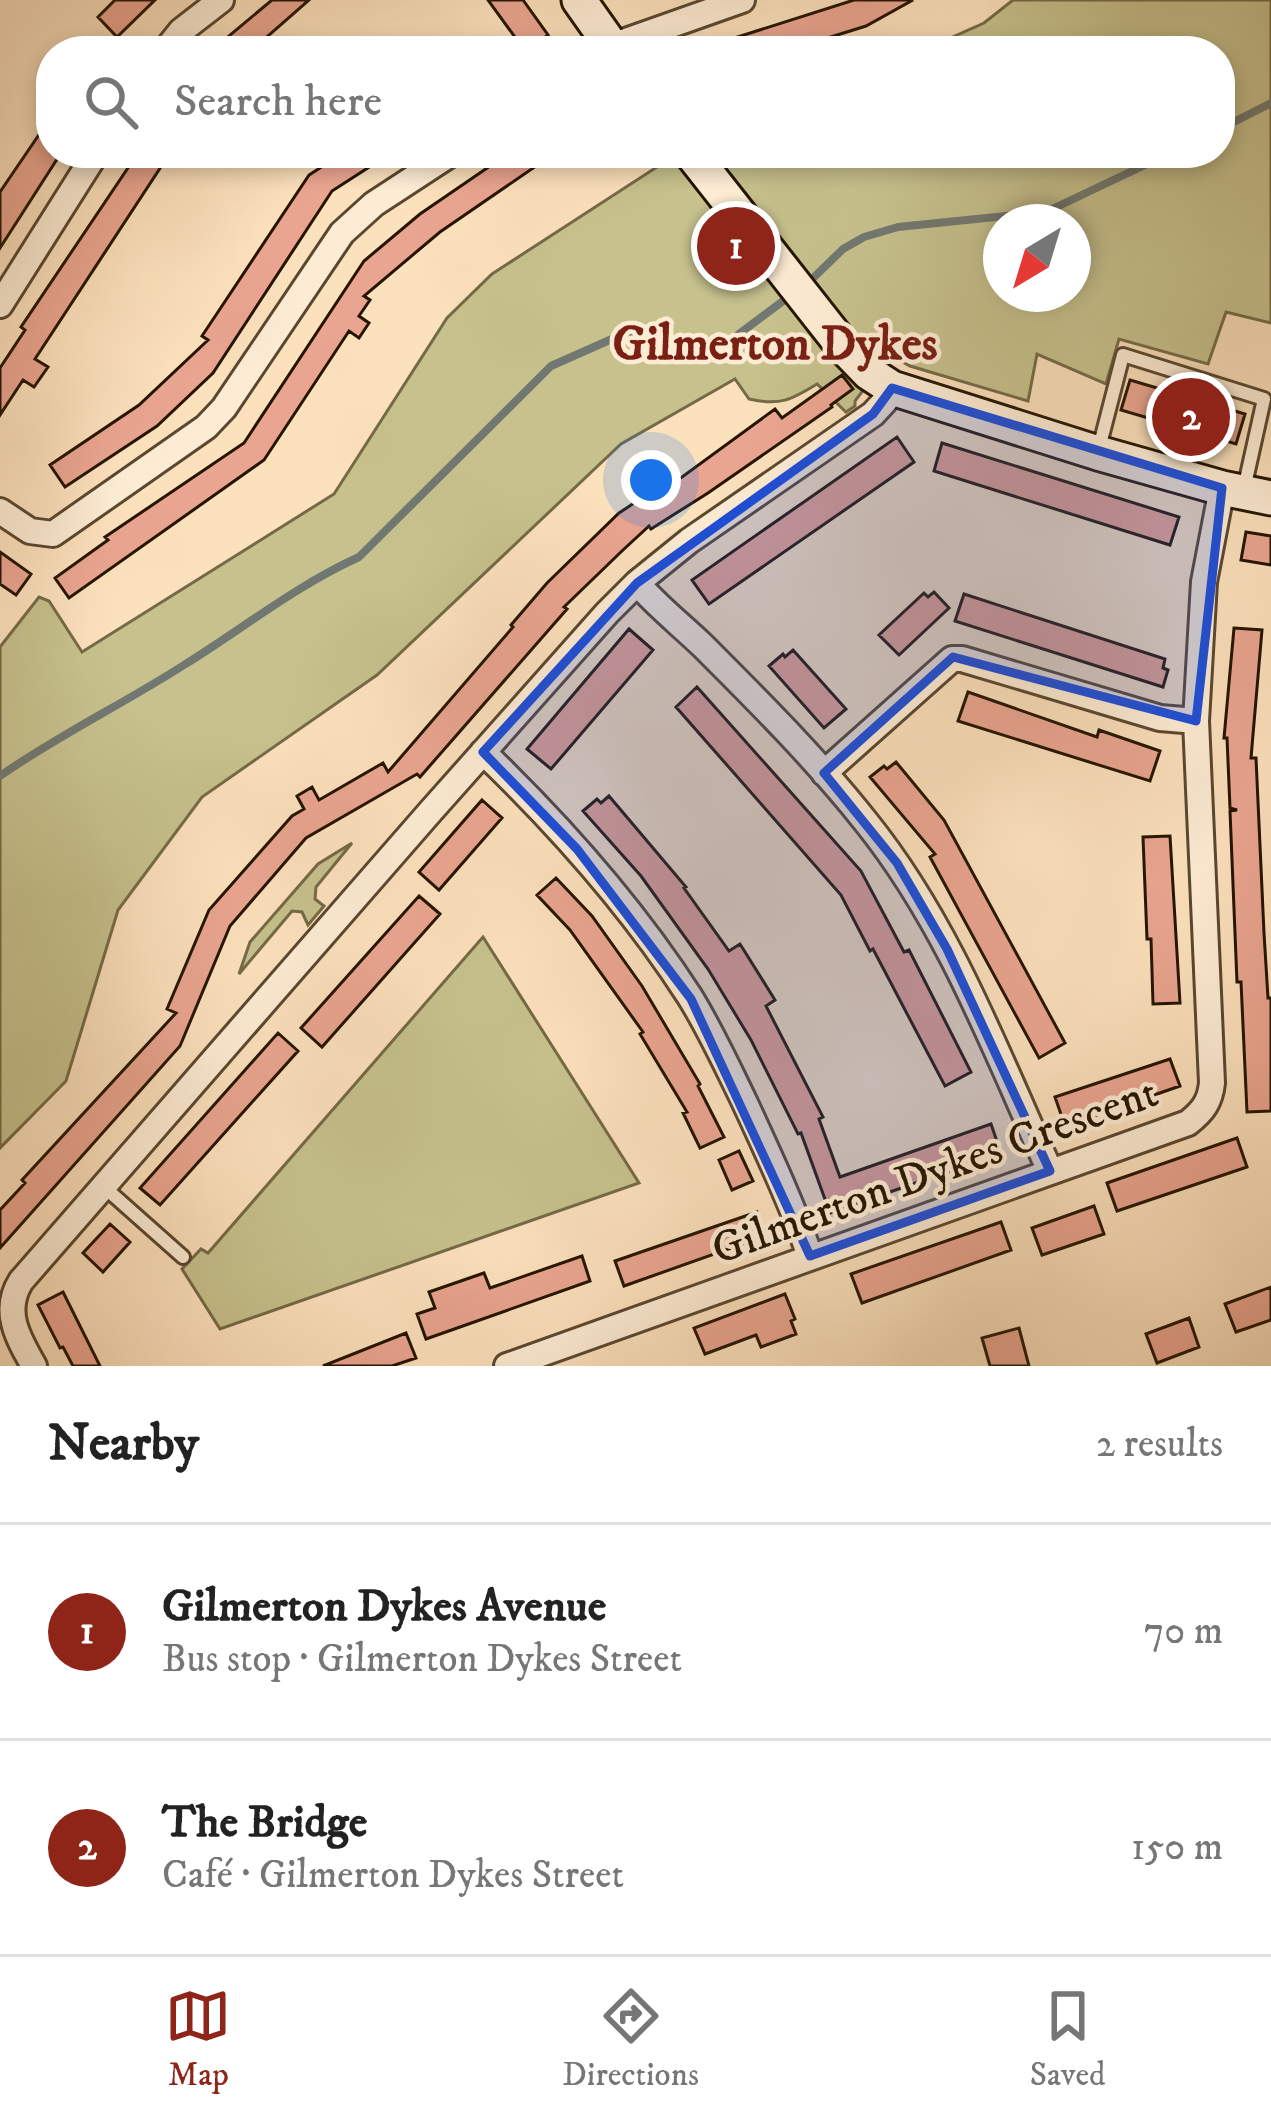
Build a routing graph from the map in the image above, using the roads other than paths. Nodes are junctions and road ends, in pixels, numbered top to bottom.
1 (221, 0) edge
2 (579, 0) edge
3 (742, 0) edge
4 (178, 36) edge
5 (603, 36) edge
6 (648, 36) edge
7 (87, 168) edge
8 (429, 168) edge
9 (703, 168) edge
10 (0, 305) edge
11 (892, 388) junction
12 (1098, 453) junction
13 (1245, 493) edge
14 (0, 511) edge
15 (637, 583) junction
16 (1196, 721) junction
17 (483, 752) junction
18 (824, 773) junction
19 (1050, 1171) junction
20 (103, 1186) junction
21 (810, 1256) junction
22 (183, 1257) dead end
23 (34, 1366) edge
24 (507, 1366) edge

1 - 4 street
2 - 5 main road
3 - 6 street
7 - 10 street
8 - 14 street
9 - 11 main road
11 - 12 main road
11 - 15 street
12 - 13 main road
12 - 13 lane
13 - 16 street, Gilmerton Dykes Crescent
15 - 17 street
15 - 18 street
16 - 18 street
16 - 19 street, Gilmerton Dykes Crescent
17 - 20 street
17 - 21 street
18 - 19 street
19 - 21 street, Gilmerton Dykes Crescent
20 - 22 lane
20 - 23 street
21 - 24 street, Gilmerton Dykes Crescent

